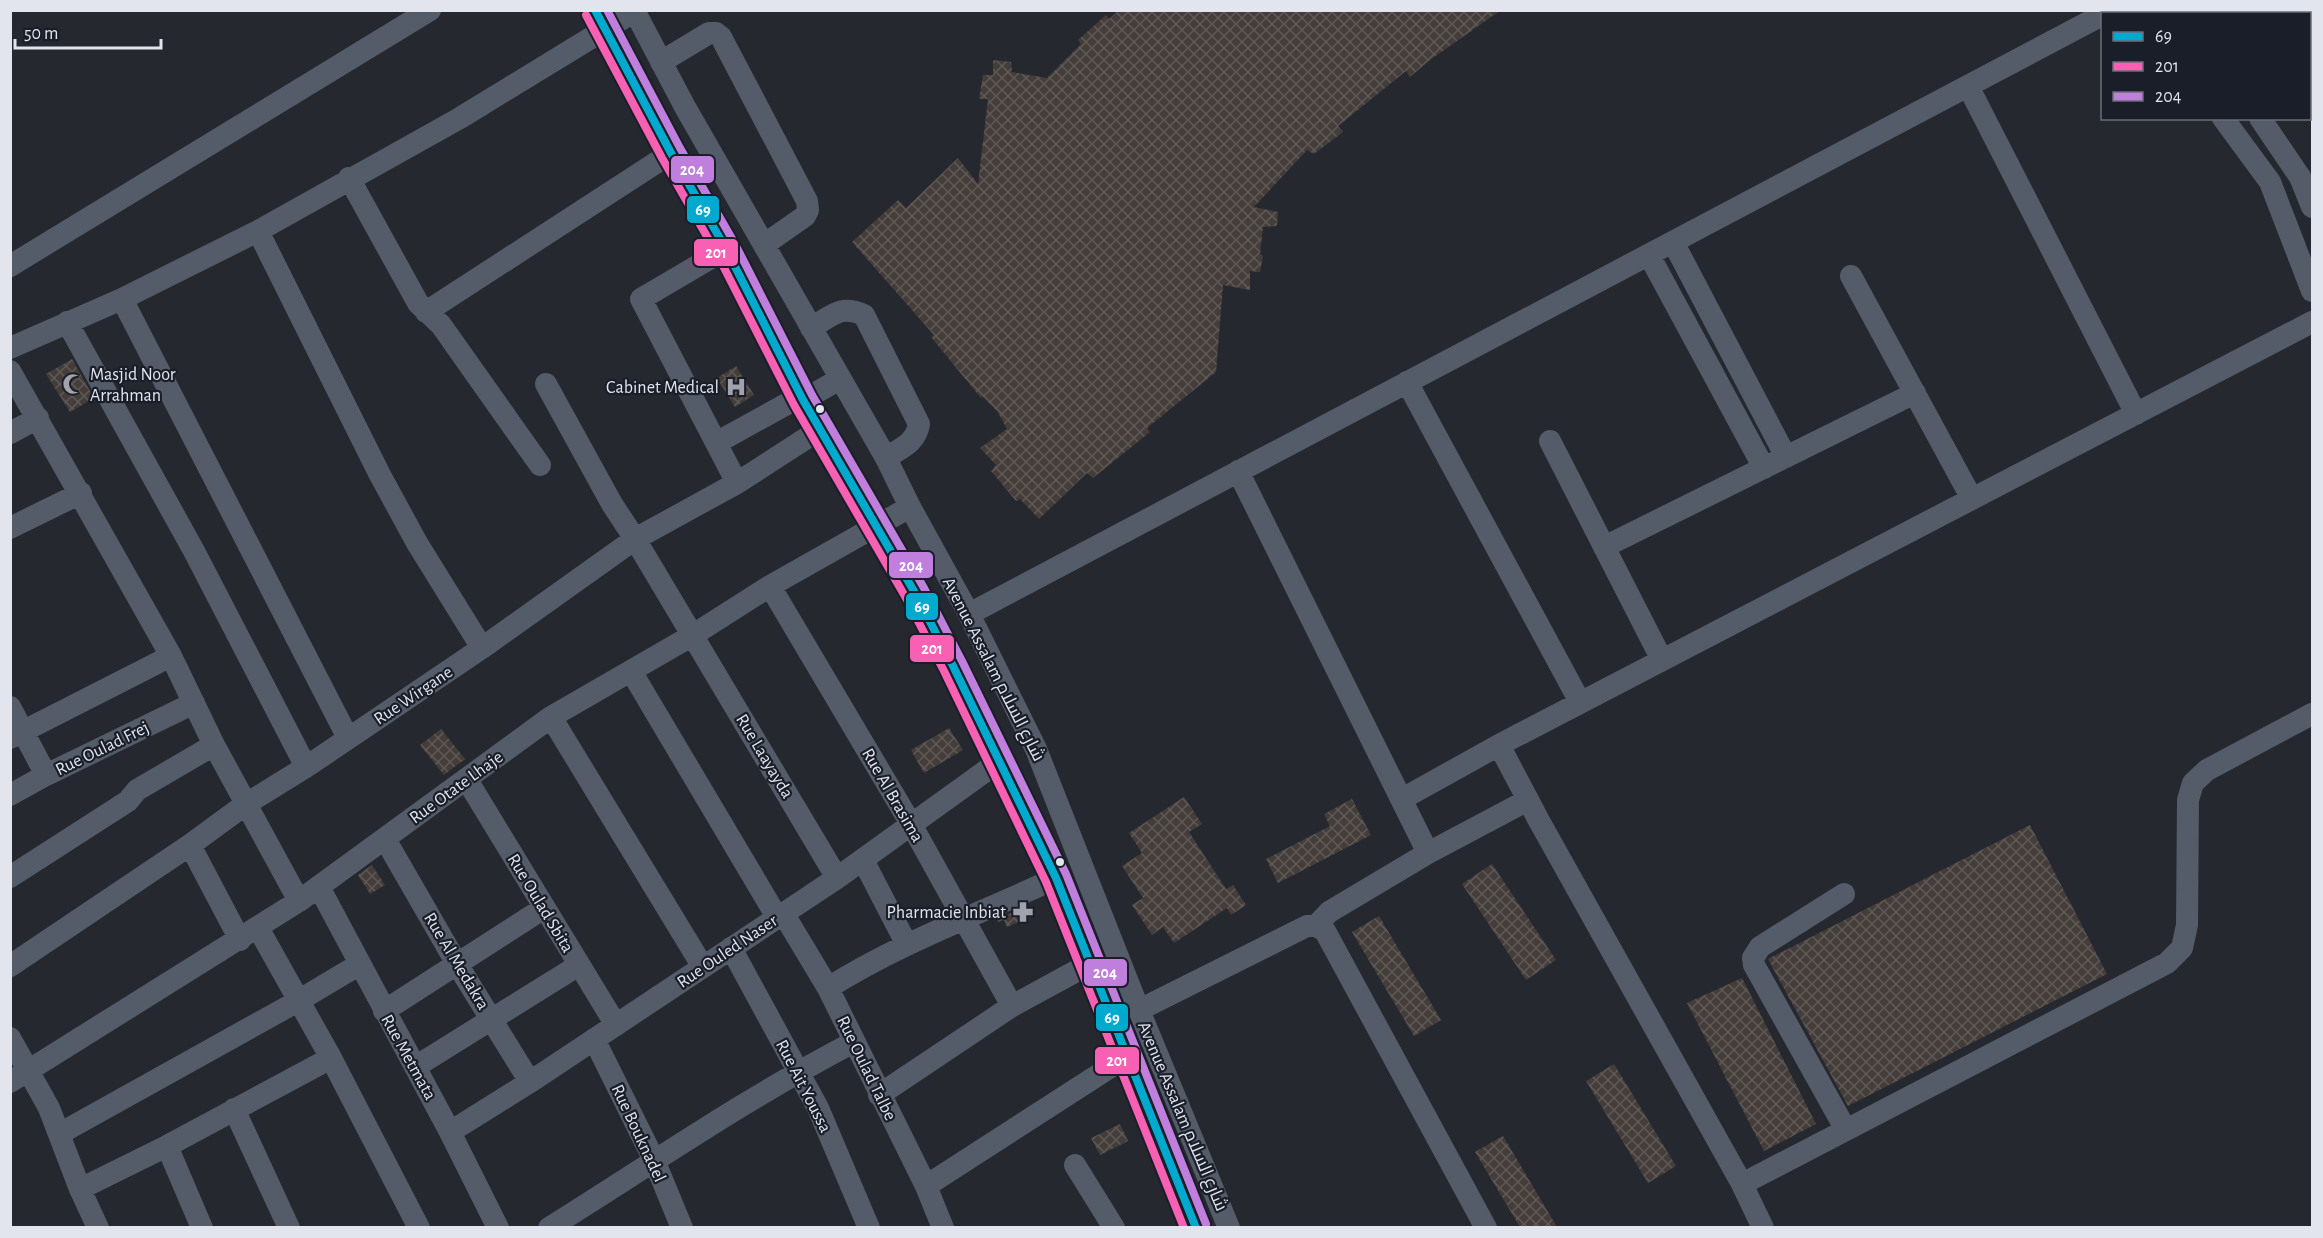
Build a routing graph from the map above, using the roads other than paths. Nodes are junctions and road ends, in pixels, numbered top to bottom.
1 (430, 10) edge
2 (634, 11) edge
3 (2101, 15) edge
4 (600, 20) edge
5 (661, 62) junction
6 (1968, 86) junction
7 (2224, 120) edge
8 (2267, 124) edge
9 (671, 153) junction
10 (2306, 177) edge
11 (349, 178) junction
12 (2270, 182) junction
13 (2313, 207) edge
14 (258, 231) junction
15 (1673, 242) junction
16 (765, 244) junction
17 (726, 249) junction
18 (1649, 255) junction
19 (10, 266) edge
20 (1851, 276) dead end
21 (2313, 291) edge
22 (122, 299) junction
23 (426, 312) junction
24 (68, 322) junction
25 (2313, 322) edge
26 (811, 328) junction
27 (10, 348) edge
28 (10, 371) edge
29 (840, 379) junction
30 (1407, 382) junction
31 (546, 384) dead end
32 (1915, 393) junction
33 (802, 398) junction
34 (2136, 414) junction
35 (38, 418) junction
36 (819, 430) junction
37 (10, 433) edge
38 (1550, 441) dead end
39 (716, 443) junction
40 (1786, 457) junction
41 (886, 458) junction
42 (540, 465) dead end
43 (1764, 468) junction
44 (1238, 471) junction
45 (737, 483) junction
46 (81, 493) junction
47 (1972, 499) junction
48 (910, 507) junction
49 (875, 525) junction
50 (10, 528) edge
51 (635, 539) junction
52 (1604, 547) junction
53 (770, 586) junction
54 (969, 614) junction
55 (693, 635) junction
56 (482, 648) junction
57 (171, 656) junction
58 (1662, 660) junction
59 (631, 671) junction
60 (1580, 702) junction
61 (194, 703) junction
62 (10, 707) edge
63 (2313, 714) edge
64 (551, 717) junction
65 (16, 735) edge
66 (348, 738) junction
67 (214, 745) junction
68 (1499, 745) junction
69 (998, 762) junction
70 (306, 767) junction
71 (46, 775) junction
72 (467, 780) junction
73 (10, 795) edge
74 (1402, 799) junction
75 (246, 804) junction
76 (1533, 810) junction
77 (911, 824) junction
78 (385, 839) junction
79 (190, 845) junction
80 (1428, 853) junction
81 (863, 860) junction
82 (10, 877) edge
83 (837, 878) junction
84 (1056, 879) junction
85 (319, 887) junction
86 (1844, 894) dead end
87 (299, 901) junction
88 (544, 908) junction
89 (780, 915) junction
90 (965, 920) junction
91 (1316, 926) junction
92 (258, 928) junction
93 (240, 940) junction
94 (907, 945) junction
95 (730, 948) junction
96 (1091, 963) junction
97 (360, 964) junction
98 (458, 964) junction
99 (579, 965) junction
100 (10, 966) edge
101 (703, 967) junction
102 (828, 988) junction
103 (298, 1001) junction
104 (1012, 1006) junction
105 (1139, 1010) junction
106 (384, 1011) junction
107 (492, 1020) junction
108 (616, 1025) junction
109 (10, 1038) edge
110 (594, 1039) junction
111 (854, 1042) junction
112 (1126, 1057) junction
113 (330, 1058) junction
114 (415, 1067) junction
115 (799, 1071) junction
116 (20, 1077) edge
117 (530, 1082) junction
118 (879, 1095) junction
119 (234, 1109) junction
120 (1846, 1130) junction
121 (450, 1132) junction
122 (59, 1134) junction
123 (167, 1146) junction
124 (654, 1160) junction
125 (1075, 1165) dead end
126 (1742, 1184) junction
127 (926, 1186) junction
128 (80, 1189) junction
129 (98, 1227) edge
130 (202, 1227) edge
131 (289, 1227) edge
132 (419, 1227) edge
133 (498, 1227) edge
134 (549, 1227) edge
135 (682, 1227) edge
136 (869, 1227) edge
137 (943, 1227) edge
138 (1114, 1227) edge
139 (1196, 1227) edge
140 (1229, 1227) edge
141 (1485, 1227) edge
142 (1763, 1227) edge

1 - 19 street
2 - 4 street
2 - 5 street, Avenue Assalam شارع السلام
3 - 6 street
4 - 9 street, Avenue Assalam شارع السلام
4 - 11 street
5 - 16 street, Avenue Assalam شارع السلام
5 - 16 street
6 - 15 street
6 - 34 street
7 - 12 street
8 - 10 street
9 - 17 street, Avenue Assalam شارع السلام
9 - 23 street
10 - 12 street
10 - 13 street
11 - 14 street
11 - 23 street
12 - 21 street
14 - 22 street
14 - 56 street
15 - 18 street
15 - 40 street
16 - 26 street, Avenue Assalam شارع السلام
17 - 33 street, Avenue Assalam شارع السلام
17 - 39 street
18 - 30 street
18 - 43 street
20 - 32 street
22 - 24 street
22 - 66 street
23 - 42 street
24 - 27 street
24 - 70 street
25 - 34 street
26 - 29 street, Avenue Assalam شارع السلام
26 - 41 street
28 - 35 street
29 - 33 street
29 - 41 street, Avenue Assalam شارع السلام
30 - 44 street
30 - 60 street
31 - 51 street, Rue Laayayda
32 - 40 street
32 - 47 street
33 - 36 street, Avenue Assalam شارع السلام
33 - 39 street
34 - 47 street
35 - 37 street
35 - 46 street
36 - 45 street, Rue Wirgane
36 - 49 street, Avenue Assalam شارع السلام
38 - 52 street
39 - 45 street
40 - 43 street
41 - 48 street, Avenue Assalam شارع السلام
43 - 52 street
44 - 54 street
44 - 74 street
45 - 51 street, Rue Wirgane
46 - 50 street
46 - 57 street
47 - 58 street
48 - 49 street, Rue Otate Lhaje
48 - 54 street, Avenue Assalam شارع السلام
49 - 53 street, Rue Otate Lhaje
49 - 69 street, Avenue Assalam شارع السلام
51 - 55 street, Rue Laayayda
51 - 56 street, Rue Wirgane
52 - 58 street
53 - 55 street, Rue Otate Lhaje
53 - 77 street, Rue Al Brasima
54 - 105 street, Avenue Assalam شارع السلام
55 - 59 street, Rue Otate Lhaje
55 - 83 street, Rue Laayayda
56 - 66 street, Rue Wirgane
57 - 61 street
57 - 65 street
58 - 60 street
59 - 64 street, Rue Otate Lhaje
59 - 89 street, Rue Oulad Talbe
60 - 68 street
61 - 67 street
61 - 71 street, Rue Oulad Frej
62 - 65 street
63 - 120 street
64 - 72 street, Rue Otate Lhaje
64 - 101 street
65 - 71 street
66 - 70 street, Rue Wirgane
67 - 75 street
67 - 82 street
68 - 74 street
68 - 76 street
69 - 77 street, Rue Ouled Naser
69 - 84 street, Avenue Assalam شارع السلام
70 - 75 street, Rue Wirgane
71 - 73 street, Rue Oulad Frej
72 - 78 street, Rue Otate Lhaje
72 - 88 street, Rue Oulad Sbita
74 - 80 street
75 - 79 street, Rue Wirgane
75 - 87 street
76 - 80 street
76 - 126 street
77 - 81 street, Rue Ouled Naser
77 - 90 street, Rue Al Brasima
78 - 85 street, Rue Otate Lhaje
78 - 98 street, Rue Al Medakra
79 - 93 street
79 - 100 street, Rue Wirgane
80 - 91 street
81 - 83 street, Rue Ouled Naser
81 - 94 street
83 - 89 street, Rue Ouled Naser
84 - 90 street
84 - 96 street, Avenue Assalam شارع السلام
85 - 87 street, Rue Otate Lhaje
85 - 97 street, Rue Metmata
86 - 120 street
87 - 92 street, Rue Otate Lhaje
88 - 98 street
88 - 99 street, Rue Oulad Sbita
89 - 95 street, Rue Ouled Naser
89 - 102 street, Rue Oulad Talbe
90 - 94 street
90 - 104 street, Rue Al Brasima
91 - 105 street
91 - 141 street
92 - 93 street, Rue Otate Lhaje
92 - 103 street
93 - 116 street, Rue Otate Lhaje
94 - 102 street
95 - 101 street, Rue Ouled Naser
95 - 115 street, Rue Ait Youssa
96 - 104 street
96 - 112 street, Avenue Assalam شارع السلام
97 - 103 street
97 - 106 street, Rue Metmata
98 - 106 street
98 - 107 street, Rue Al Medakra
99 - 107 street
99 - 108 street, Rue Oulad Sbita
101 - 108 street, Rue Ouled Naser
102 - 111 street, Rue Oulad Talbe
103 - 113 street
103 - 122 street
104 - 118 street
105 - 140 street, Avenue Assalam شارع السلام
106 - 114 street, Rue Metmata
107 - 114 street
107 - 117 street, Rue Al Medakra
108 - 110 street, Rue Ouled Naser
109 - 116 street
110 - 117 street, Rue Ouled Naser
110 - 124 street, Rue Bouknadel
111 - 115 street
111 - 118 street, Rue Oulad Talbe
112 - 127 street
112 - 139 street, Avenue Assalam شارع السلام
113 - 119 street
113 - 132 street
114 - 121 street, Rue Metmata
115 - 124 street
115 - 136 street, Rue Ait Youssa
116 - 122 street
117 - 121 street, Rue Ouled Naser
118 - 127 street, Rue Oulad Talbe
119 - 123 street
119 - 131 street
120 - 126 street
121 - 133 street, Rue Metmata
122 - 128 street
123 - 128 street
123 - 130 street
124 - 134 street
124 - 135 street, Rue Bouknadel
125 - 138 street
126 - 142 street
127 - 137 street, Rue Oulad Talbe
128 - 129 street

